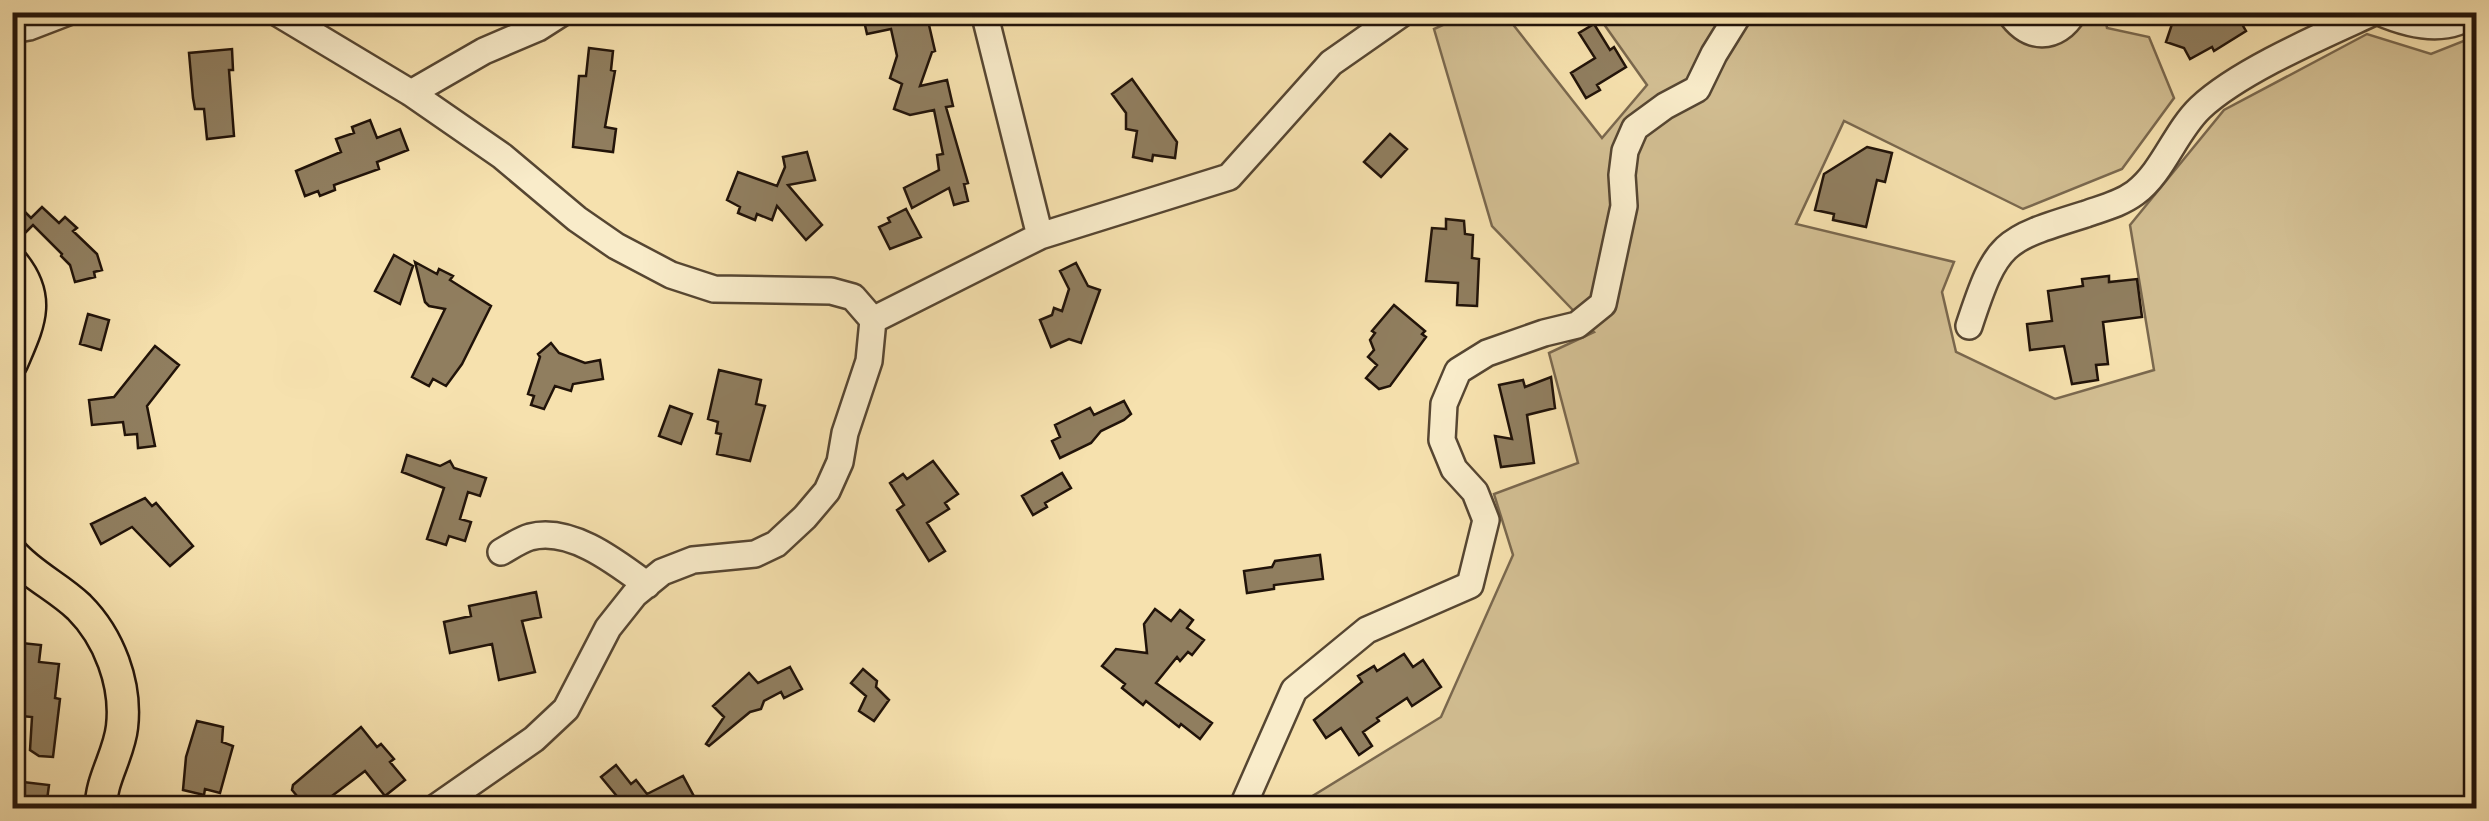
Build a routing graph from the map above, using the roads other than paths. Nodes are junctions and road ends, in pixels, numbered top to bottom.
1 (68, 12) edge
2 (276, 12) edge
3 (562, 12) edge
4 (984, 12) edge
5 (1404, 12) edge
6 (1740, 12) edge
7 (2009, 12) edge
8 (2074, 12) edge
9 (2376, 12) edge
10 (2476, 12) edge
11 (12, 30) edge
12 (410, 93) junction
13 (1040, 236) junction
14 (12, 262) edge
15 (873, 320) junction
16 (1970, 326) dead end
17 (12, 364) edge
18 (501, 552) dead end
19 (12, 553) edge
20 (647, 584) junction
21 (101, 808) edge
22 (435, 808) edge
23 (1242, 808) edge

1 - 11 street
2 - 12 street
3 - 12 street
4 - 13 street
5 - 13 street
6 - 23 street
7 - 8 street
9 - 10 street
9 - 16 street
12 - 15 street
13 - 15 street
14 - 17 main road
15 - 20 street
18 - 20 street
19 - 21 main road
20 - 22 street

